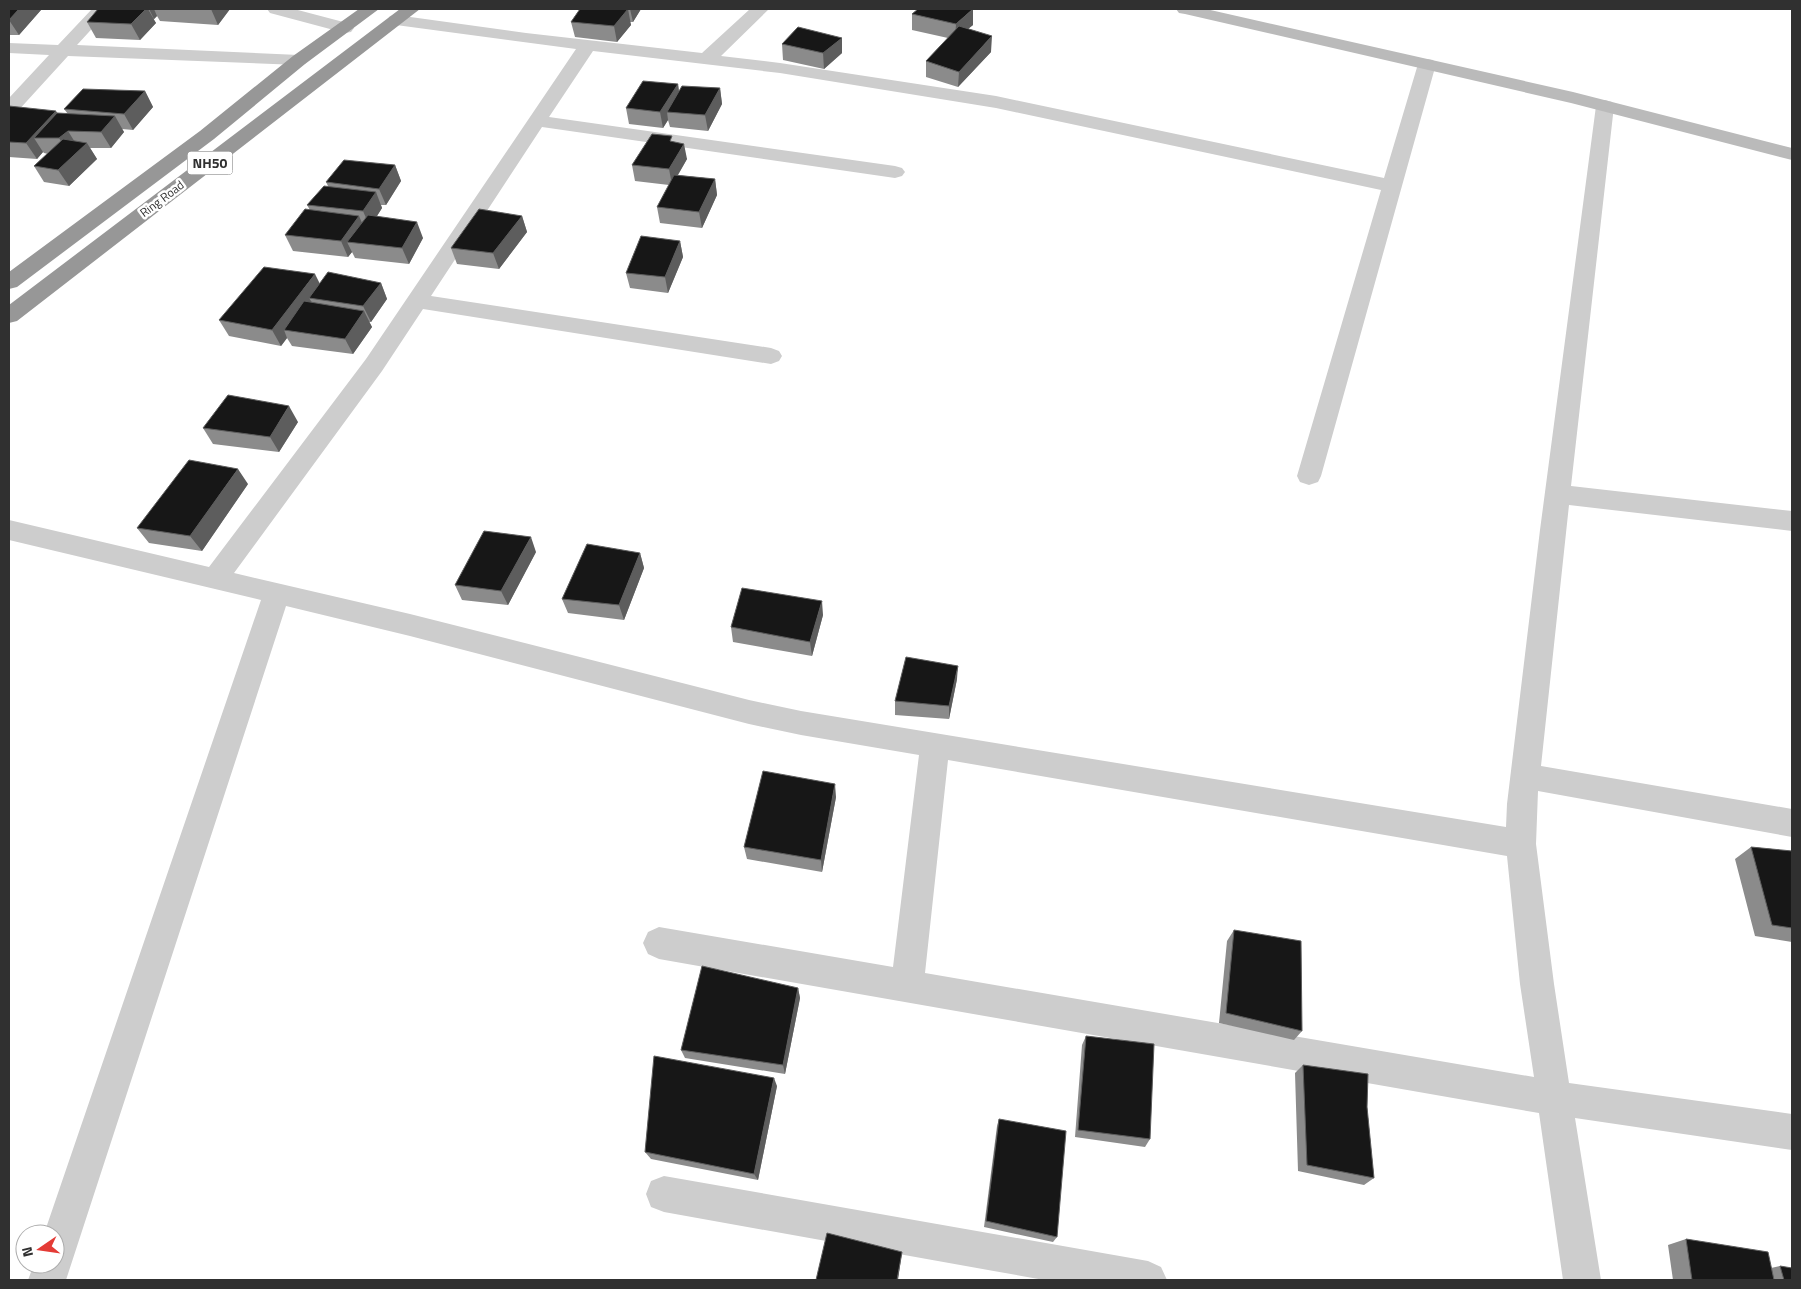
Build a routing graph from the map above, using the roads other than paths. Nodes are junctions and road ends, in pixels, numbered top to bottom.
1 (101, 9) edge
2 (276, 9) edge
3 (370, 9) edge
4 (760, 9) edge
5 (1186, 9) edge
6 (403, 14) edge
7 (345, 28) junction
8 (588, 45) junction
9 (9, 48) edge
10 (64, 50) junction
11 (707, 59) junction
12 (299, 60) junction
13 (1427, 64) junction
14 (1605, 106) junction
15 (9, 109) edge
16 (537, 121) junction
17 (1792, 154) edge
18 (895, 172) dead end
19 (1392, 186) junction
20 (9, 282) edge
21 (417, 301) junction
22 (9, 316) edge
23 (771, 356) dead end
24 (1309, 476) dead end
25 (1558, 494) junction
26 (1792, 521) edge
27 (9, 530) edge
28 (216, 578) junction
29 (277, 593) junction
30 (935, 745) junction
31 (1526, 776) junction
32 (1792, 823) edge
33 (1521, 844) junction
34 (658, 943) dead end
35 (907, 986) junction
36 (1554, 1098) junction
37 (1792, 1132) edge
38 (664, 1194) dead end
39 (65, 1226) edge
40 (1148, 1280) edge
41 (1582, 1280) edge

1 - 10 street
2 - 7 street
3 - 7 highway, Ring Road / NH50
4 - 11 street
5 - 13 street
6 - 8 street
6 - 22 highway, Ring Road / NH50
7 - 12 highway, Ring Road / NH50
8 - 11 street
8 - 16 street
9 - 10 street
10 - 12 street
10 - 15 street
11 - 19 street
12 - 20 highway, Ring Road / NH50
13 - 14 street
13 - 19 street
14 - 17 street
14 - 25 street
16 - 18 street
16 - 21 street
19 - 24 street
21 - 23 street
21 - 28 street
25 - 26 street
25 - 31 street
27 - 28 street
28 - 29 street
29 - 30 street
29 - 39 street
30 - 33 street
30 - 35 street
31 - 32 street
31 - 33 street
33 - 36 street
34 - 35 street
35 - 36 street
36 - 37 street
36 - 41 street
38 - 40 street

